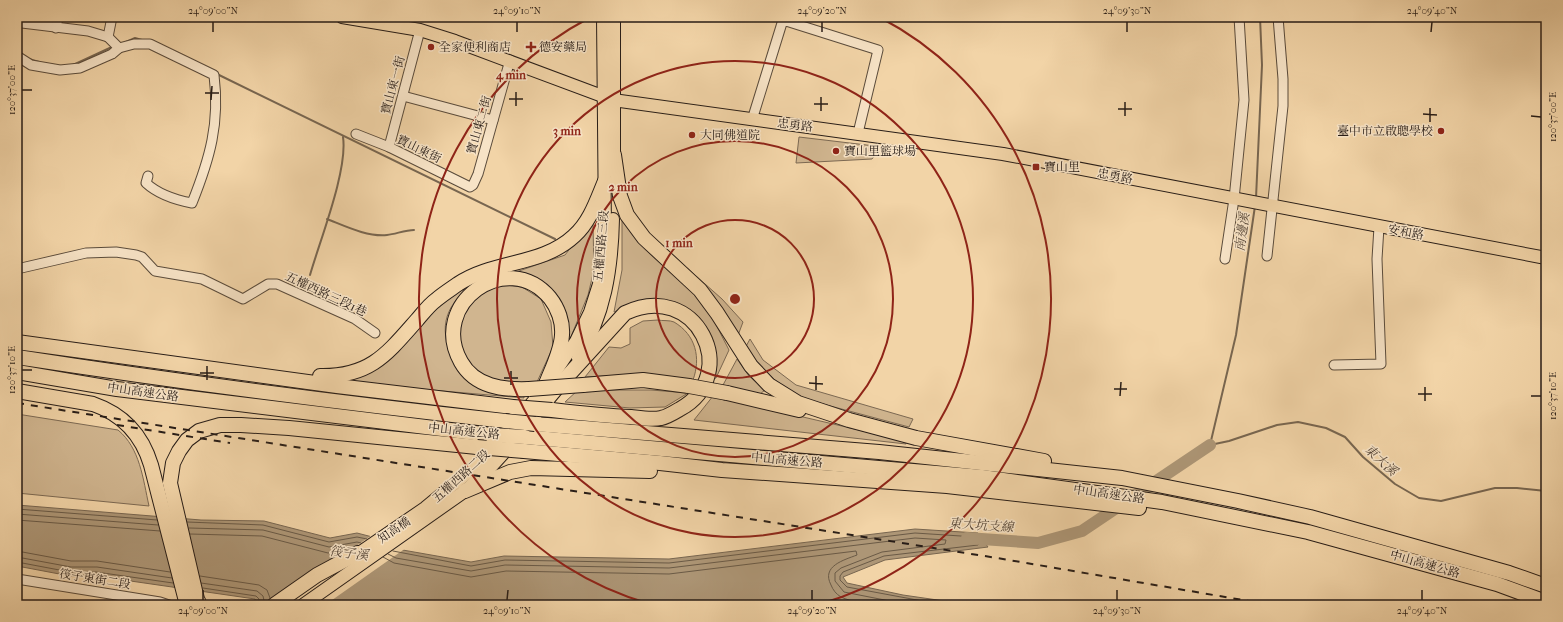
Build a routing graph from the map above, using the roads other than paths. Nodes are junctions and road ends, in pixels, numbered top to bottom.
1 (58, 17) edge
2 (112, 17) edge
3 (603, 17) edge
4 (614, 17) edge
5 (1240, 17) edge
6 (1278, 17) edge
7 (348, 18) edge
8 (17, 20) edge
9 (56, 28) junction
10 (420, 30) junction
11 (108, 37) junction
12 (119, 48) junction
13 (17, 56) edge
14 (510, 60) junction
15 (403, 96) junction
16 (608, 98) junction
17 (493, 120) junction
18 (752, 120) junction
19 (858, 133) junction
20 (356, 134) dead end
21 (388, 147) junction
22 (614, 155) junction
23 (148, 176) dead end
24 (605, 181) junction
25 (470, 187) joint
26 (1234, 199) junction
27 (1270, 205) junction
28 (1379, 227) junction
29 (1267, 256) dead end
30 (1225, 258) dead end
31 (1546, 258) edge
32 (17, 269) edge
33 (375, 333) dead end
34 (17, 342) edge
35 (17, 358) edge
36 (1334, 365) dead end
37 (17, 372) edge
38 (259, 375) junction
39 (563, 381) junction
40 (544, 389) junction
41 (17, 391) edge
42 (848, 420) junction
43 (525, 444) junction
44 (722, 470) junction
45 (1115, 477) junction
46 (465, 491) junction
47 (1089, 496) junction
48 (169, 509) junction
49 (427, 512) junction
50 (358, 554) junction
51 (17, 579) edge
52 (1546, 586) edge
53 (1546, 602) edge
54 (193, 603) edge
55 (169, 605) edge
56 (274, 605) edge
57 (283, 605) edge
58 (303, 605) edge

1 - 9 street
2 - 11 street
3 - 16 main road, 五權西路三段
4 - 16 main road, 五權西路三段
5 - 26 street
6 - 27 street
7 - 10 main road, 忠勇路
8 - 9 street
9 - 11 street
10 - 14 main road, 忠勇路
10 - 15 street, 寶山東一街
11 - 12 street
12 - 13 street
12 - 23 street
14 - 16 main road, 忠勇路
14 - 17 street, 寶山東二街
15 - 17 street
15 - 21 street, 寶山東一街
16 - 18 main road, 忠勇路
16 - 22 main road, 五權西路三段
16 - 24 main road, 五權西路三段
17 - 25 street, 寶山東二街
18 - 19 main road, 忠勇路
18 - 19 street
19 - 26 main road, 忠勇路
20 - 21 street, 寶山東街
21 - 25 street, 寶山東街
22 - 39 main road, 五權西路三段
22 - 42 highway
24 - 38 highway
24 - 40 main road, 五權西路三段
26 - 27 main road, 忠勇路
26 - 30 street
27 - 28 main road, 安和路
27 - 29 street
28 - 31 main road, 安和路
28 - 36 street
32 - 33 street, 五權西路三段1巷
34 - 38 highway
35 - 45 highway, 中山高速公路, bridge
37 - 43 highway, 中山高速公路, bridge
38 - 39 highway, bridge
39 - 46 main road, 五權西路二段
40 - 42 highway, bridge
40 - 49 main road, 五權西路二段
41 - 48 highway
42 - 45 highway
43 - 44 highway
43 - 47 highway, 中山高速公路
43 - 48 highway, bridge
44 - 46 highway
44 - 47 highway
45 - 52 highway, 中山高速公路
46 - 49 main road, 五權西路二段
47 - 53 highway, 中山高速公路
48 - 54 highway
49 - 50 main road, 知高橋
49 - 58 main road, 知高橋
50 - 56 highway
50 - 57 main road, 知高橋
51 - 55 street, 筏子東街二段

